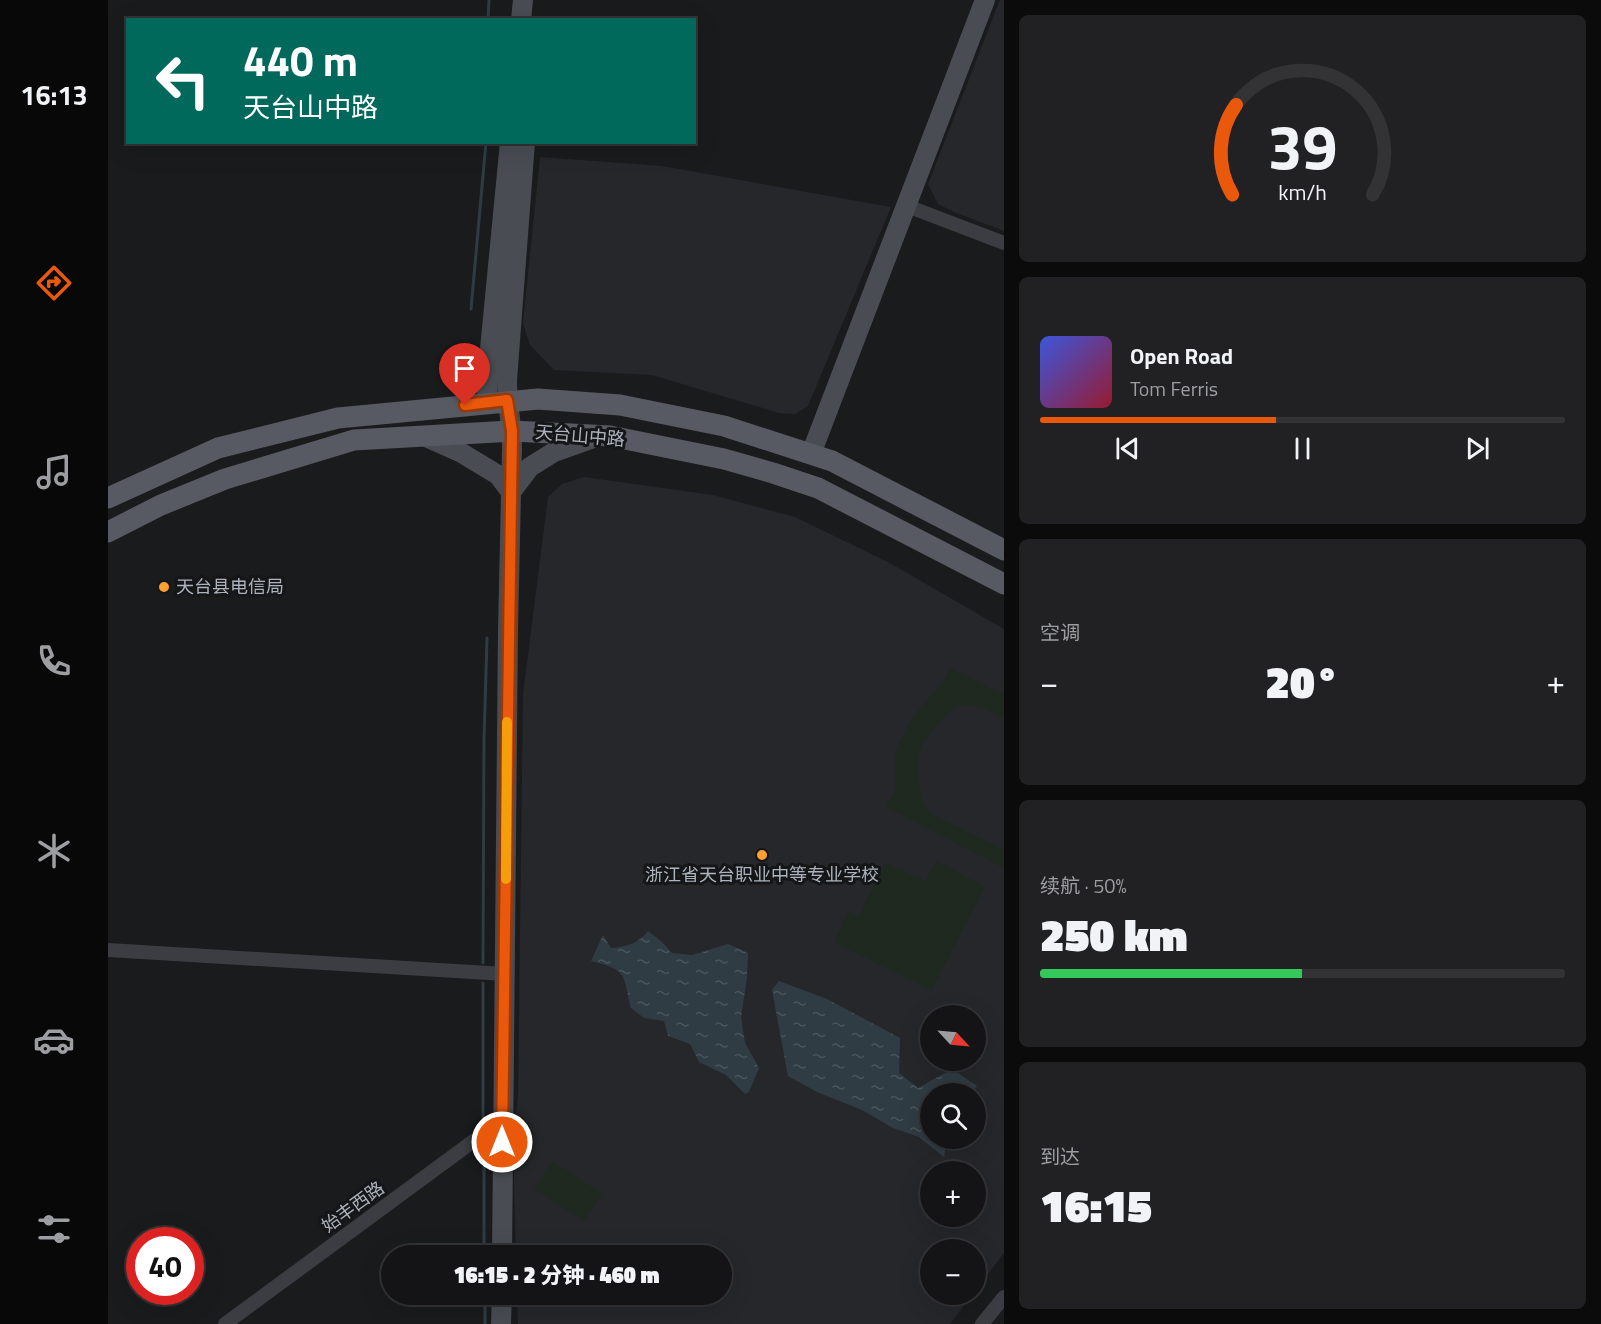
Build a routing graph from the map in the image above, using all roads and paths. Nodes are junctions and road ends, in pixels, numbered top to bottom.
1 (523, 0) edge
2 (537, 0) edge
3 (985, 0) edge
4 (521, 18) edge
5 (535, 18) edge
6 (510, 144) edge
7 (525, 144) edge
8 (907, 206) junction
9 (1004, 243) edge
10 (497, 401) junction
11 (512, 431) junction
12 (424, 436) junction
13 (599, 436) junction
14 (811, 454) junction
15 (511, 492) junction
16 (108, 498) edge
17 (108, 532) edge
18 (1004, 550) edge
19 (1004, 584) edge
20 (108, 950) edge
21 (505, 974) junction
22 (502, 1120) junction
23 (502, 1245) edge
24 (1004, 1297) edge
25 (501, 1305) edge
26 (225, 1324) edge
27 (501, 1324) edge
28 (982, 1324) edge

1 - 4 street
2 - 5 street
3 - 8 street
6 - 10 street
7 - 10 street
8 - 9 street
8 - 14 street
10 - 11 street
10 - 14 main road, 天台山中路
10 - 16 main road, 天台山中路
11 - 12 main road, 天台山中路
11 - 13 main road, 天台山中路
11 - 15 street
12 - 15 street
12 - 17 main road, 天台山中路
13 - 15 street
13 - 19 main road, 天台山中路
14 - 18 main road, 天台山中路
15 - 21 street
20 - 21 street
21 - 22 street
22 - 23 street
22 - 26 street, 始丰西路
24 - 28 street
25 - 27 street

